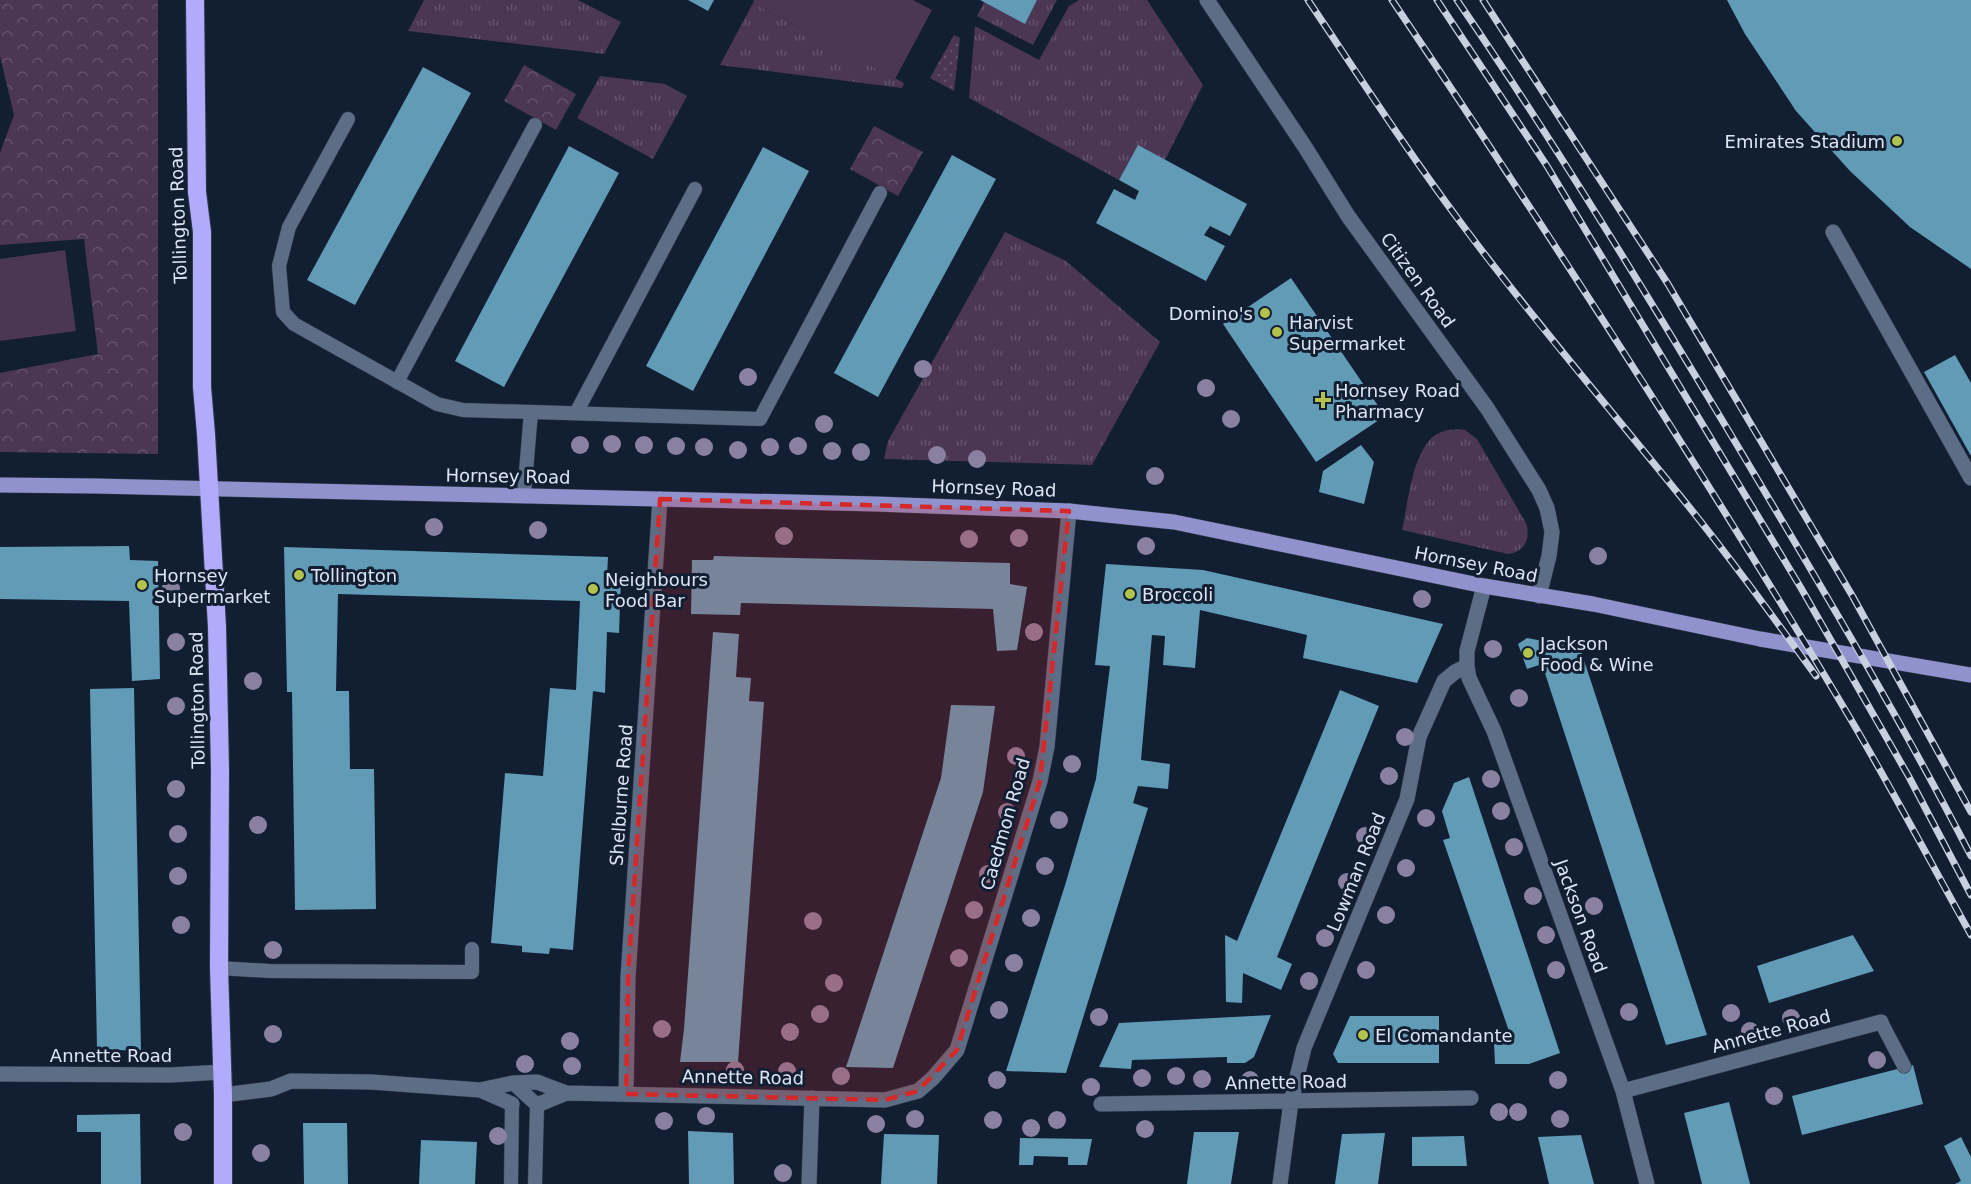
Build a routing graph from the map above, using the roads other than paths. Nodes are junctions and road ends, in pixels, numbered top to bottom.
1 (195, 0) edge
2 (1207, 0) edge
3 (348, 119) dead end
4 (535, 125) dead end
5 (695, 189) dead end
6 (880, 193) dead end
7 (1833, 232) dead end
8 (397, 382) junction
9 (531, 412) junction
10 (576, 413) junction
11 (1971, 478) edge
12 (0, 485) edge
13 (209, 488) junction
14 (524, 495) junction
15 (660, 499) junction
16 (1069, 511) junction
17 (1485, 586) junction
18 (1539, 596) junction
19 (1467, 666) junction
20 (1971, 675) edge
21 (472, 949) dead end
22 (219, 968) junction
23 (1881, 1022) joint
24 (1904, 1066) dead end
25 (222, 1072) junction
26 (0, 1074) edge
27 (513, 1083) junction
28 (480, 1090) junction
29 (1623, 1090) junction
30 (918, 1091) joint
31 (566, 1093) junction
32 (626, 1094) junction
33 (223, 1095) junction
34 (813, 1098) junction
35 (1471, 1098) dead end
36 (1291, 1102) junction
37 (512, 1104) joint
38 (1101, 1104) dead end
39 (537, 1105) junction
40 (222, 1184) edge
41 (511, 1184) edge
42 (535, 1184) edge
43 (809, 1184) edge
44 (1280, 1184) edge
45 (1647, 1184) edge

1 - 13 highway, Tollington Road
2 - 18 street, Citizen Road
3 - 8 lane
4 - 8 lane
5 - 10 lane
6 - 10 lane
7 - 11 street
8 - 9 lane
9 - 10 lane
9 - 14 lane
12 - 13 main road, Hornsey Road
13 - 14 main road, Hornsey Road
13 - 22 highway, Tollington Road
14 - 15 main road, Hornsey Road
15 - 16 main road, Hornsey Road
15 - 32 street, Shelburne Road
16 - 17 main road, Hornsey Road
16 - 30 street, Caedmon Road
17 - 18 main road, Hornsey Road
17 - 19 street
18 - 20 main road, Hornsey Road
19 - 29 street, Jackson Road
19 - 36 street, Lowman Road
21 - 22 lane
22 - 25 highway, Tollington Road
23 - 24 lane, Annette Road
23 - 29 street, Annette Road
25 - 26 street, Annette Road
25 - 33 highway, Tollington Road
27 - 28 street, Annette Road
27 - 31 street, Annette Road
27 - 39 lane
28 - 33 street, Annette Road
28 - 37 street, Annette Road
29 - 45 street, Jackson Road
30 - 34 street, Annette Road
31 - 32 street, Annette Road
31 - 39 street, Annette Road
32 - 34 street, Annette Road
33 - 40 highway, Tollington Road
34 - 43 street
35 - 36 street, Annette Road
36 - 38 street, Annette Road
36 - 44 street, Lowman Road
37 - 41 lane
39 - 42 lane

